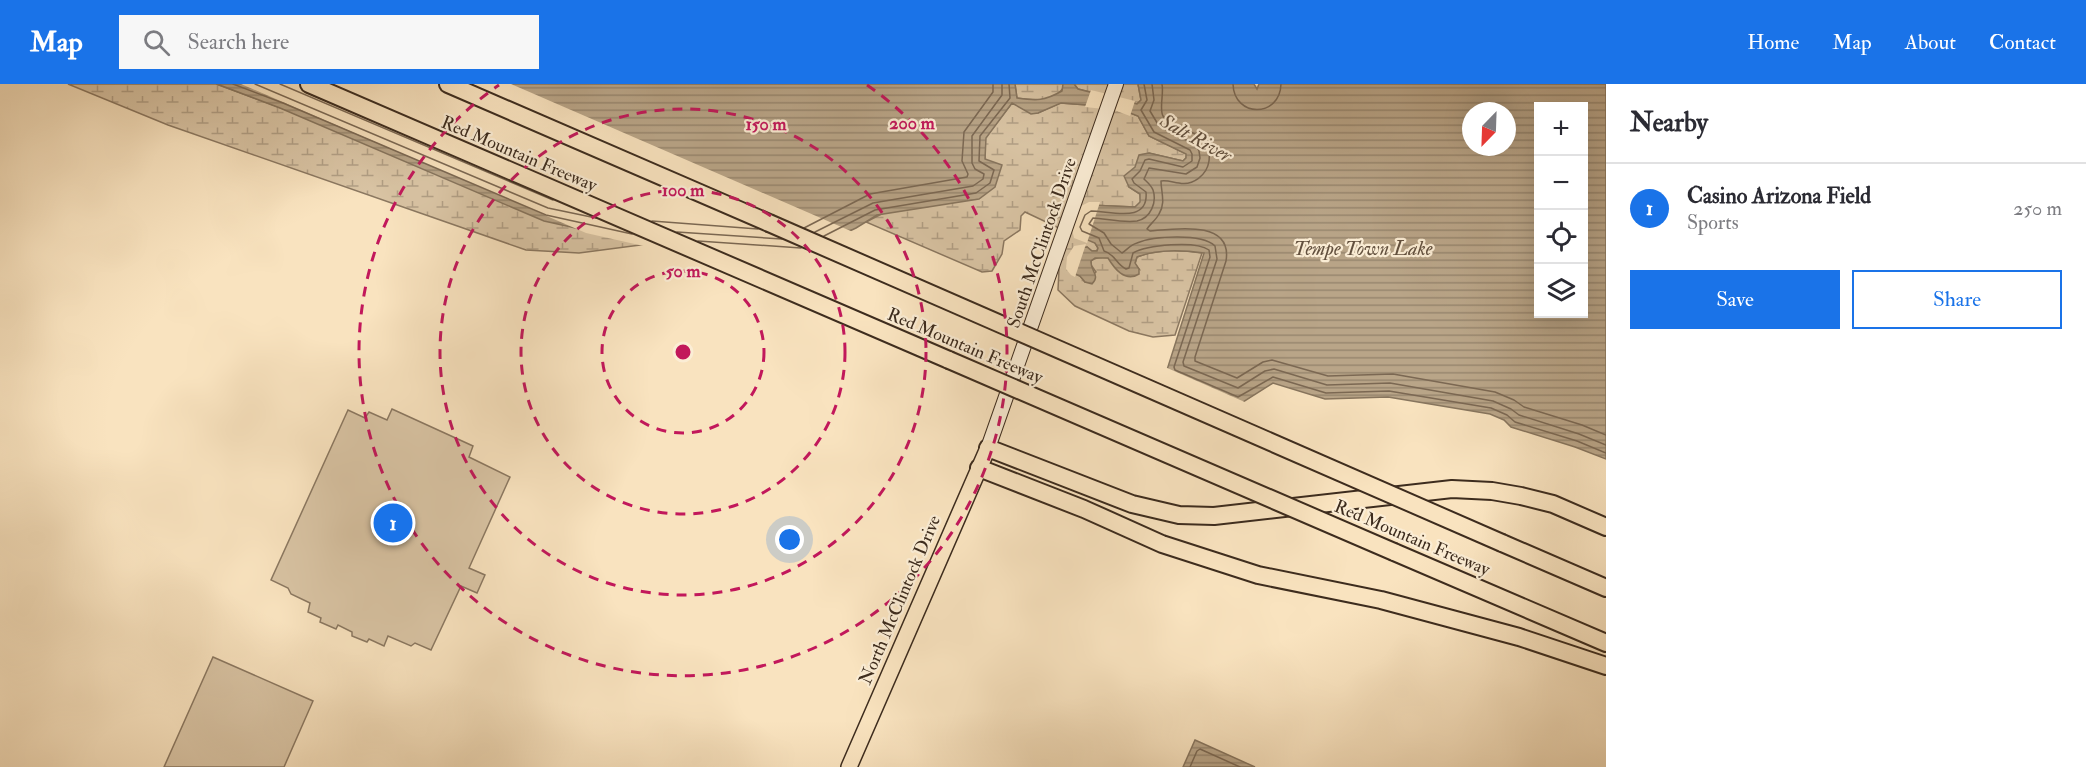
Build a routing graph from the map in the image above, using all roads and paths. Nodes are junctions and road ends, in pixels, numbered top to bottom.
1 (309, 84) edge
2 (448, 84) edge
3 (1116, 84) edge
4 (988, 448) junction
5 (979, 468) junction
6 (1606, 527) edge
7 (1606, 588) edge
8 (1606, 643) edge
9 (1606, 666) edge
10 (849, 767) edge

1 - 8 highway, Red Mountain Freeway, bridge
2 - 7 highway, Red Mountain Freeway, bridge
3 - 4 main road, South McClintock Drive, bridge
4 - 5 main road, North McClintock Drive
4 - 6 highway
5 - 9 highway
5 - 10 main road, North McClintock Drive

